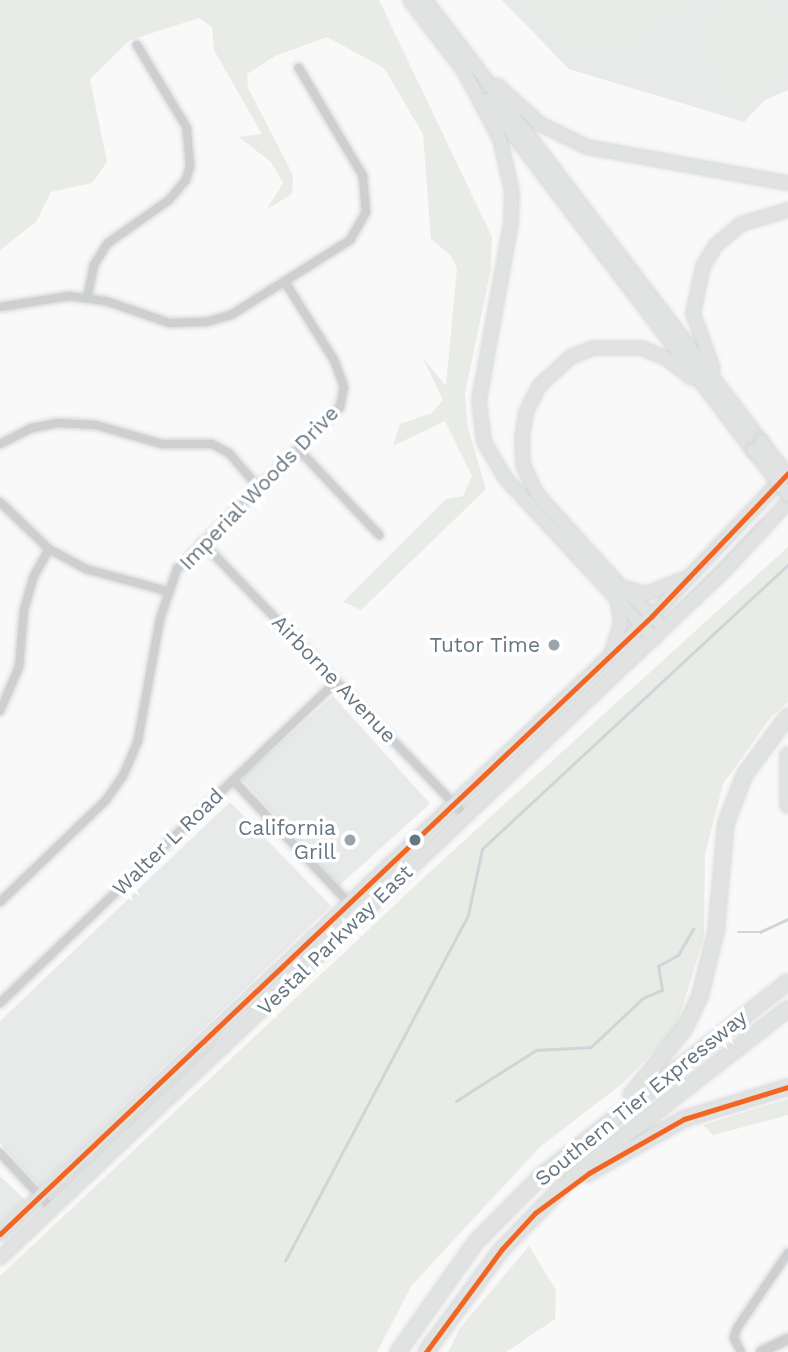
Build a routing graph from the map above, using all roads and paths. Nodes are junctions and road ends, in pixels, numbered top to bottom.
1 (410, 0) edge
2 (425, 0) edge
3 (137, 45) dead end
4 (467, 65) junction
5 (299, 68) dead end
6 (788, 183) edge
7 (788, 211) edge
8 (285, 282) junction
9 (87, 298) junction
10 (0, 307) edge
11 (720, 396) junction
12 (0, 444) edge
13 (757, 445) junction
14 (299, 450) junction
15 (788, 474) edge
16 (259, 488) junction
17 (788, 495) edge
18 (0, 502) edge
19 (788, 502) edge
20 (379, 535) dead end
21 (202, 542) junction
22 (49, 549) junction
23 (701, 567) junction
24 (167, 591) junction
25 (619, 592) junction
26 (647, 620) junction
27 (664, 628) junction
28 (654, 639) junction
29 (611, 654) junction
30 (336, 682) junction
31 (0, 711) edge
32 (788, 716) edge
33 (788, 755) edge
34 (233, 780) junction
35 (453, 803) junction
36 (788, 805) edge
37 (466, 816) junction
38 (0, 902) edge
39 (349, 903) junction
40 (788, 982) edge
41 (0, 1003) edge
42 (788, 1009) edge
43 (788, 1087) edge
44 (614, 1115) junction
45 (0, 1153) edge
46 (40, 1195) junction
47 (52, 1209) junction
48 (535, 1213) junction
49 (0, 1234) edge
50 (788, 1253) edge
51 (0, 1258) edge
52 (788, 1339) edge
53 (398, 1352) edge
54 (426, 1352) edge
55 (740, 1352) edge
56 (761, 1352) edge

1 - 4 main road
2 - 4 main road
3 - 9 street
4 - 6 main road
4 - 11 main road
4 - 25 main road
5 - 8 street
7 - 11 main road
8 - 9 street
8 - 14 street, Imperial Woods Drive
9 - 10 street
11 - 13 main road
11 - 25 main road
12 - 16 street
13 - 15 main road, bridge
13 - 17 main road, bridge
14 - 16 street, Imperial Woods Drive
14 - 20 street
15 - 23 main road, Vestal Parkway East
16 - 21 street, Imperial Woods Drive
18 - 22 street
19 - 27 main road, Vestal Parkway East
21 - 24 street, Imperial Woods Drive
21 - 30 street, Airborne Avenue
22 - 24 street
22 - 31 street
23 - 25 main road
23 - 26 main road, Vestal Parkway East
24 - 38 street, Imperial Woods Drive
25 - 26 main road
25 - 29 main road
26 - 27 main road
26 - 28 main road
26 - 29 main road, Vestal Parkway East
27 - 28 main road, Vestal Parkway East
28 - 37 main road, Vestal Parkway East
29 - 35 main road, Vestal Parkway East
30 - 34 street, Walter L Road
30 - 35 street, Airborne Avenue
32 - 44 highway
33 - 36 highway
34 - 39 street
34 - 41 street, Walter L Road
35 - 37 street, Airborne Avenue
35 - 39 main road, Vestal Parkway East
37 - 47 main road, Vestal Parkway East
39 - 46 main road, Vestal Parkway East
40 - 44 highway, Southern Tier Expressway
42 - 48 highway, Southern Tier Expressway
43 - 48 highway
44 - 53 highway, Southern Tier Expressway
45 - 46 street
46 - 47 street
46 - 49 main road, Vestal Parkway East
47 - 51 main road, Vestal Parkway East
48 - 54 highway, Southern Tier Expressway
50 - 55 street
52 - 56 street

